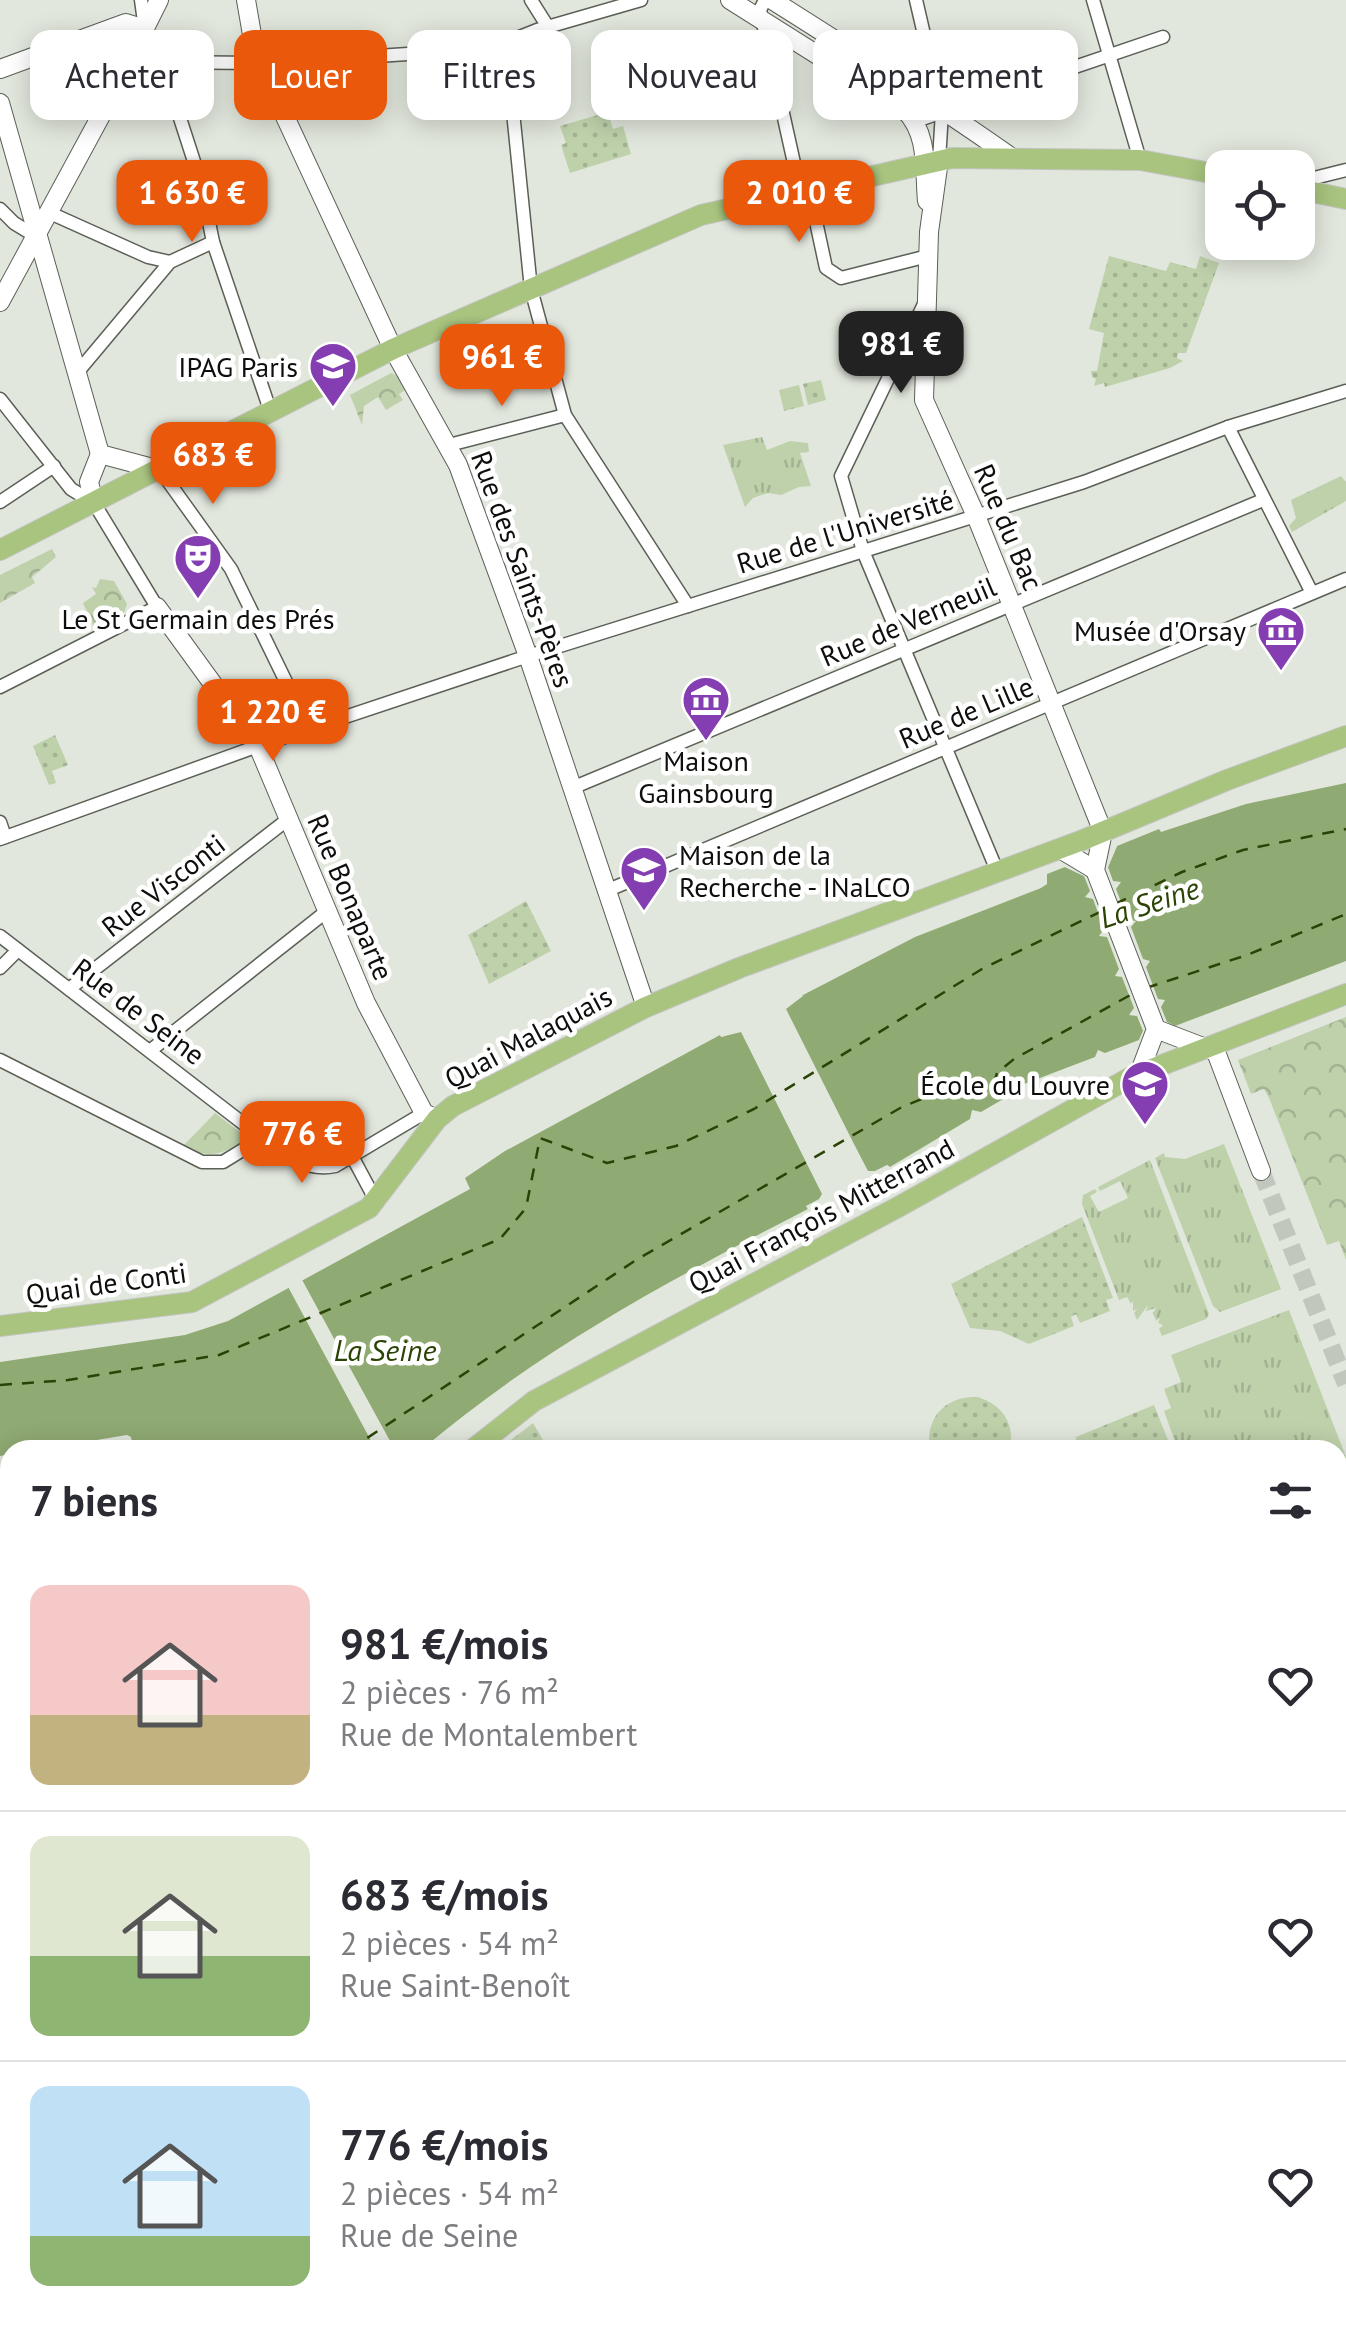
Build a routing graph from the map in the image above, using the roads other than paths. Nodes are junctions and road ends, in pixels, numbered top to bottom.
1 (246, 0) edge
2 (531, 0) edge
3 (641, 0) edge
4 (730, 0) edge
5 (769, 0) edge
6 (916, 0) edge
7 (1093, 0) edge
8 (149, 11) edge
9 (762, 20) junction
10 (548, 26) junction
11 (251, 30) edge
12 (538, 30) edge
13 (764, 30) edge
14 (817, 30) edge
15 (923, 30) edge
16 (1164, 36) dead end
17 (1109, 55) junction
18 (1078, 66) edge
19 (0, 69) edge
20 (0, 103) edge
21 (181, 120) edge
22 (287, 120) edge
23 (514, 120) edge
24 (784, 120) edge
25 (919, 120) edge
26 (940, 120) edge
27 (954, 120) edge
28 (916, 121) junction
29 (1011, 157) junction
30 (1140, 160) junction
31 (932, 162) junction
32 (1346, 170) edge
33 (1205, 172) edge
34 (1315, 180) edge
35 (809, 189) junction
36 (1315, 190) edge
37 (1346, 198) edge
38 (0, 209) edge
39 (50, 212) junction
40 (37, 237) junction
41 (213, 242) junction
42 (928, 256) junction
43 (170, 262) junction
44 (531, 290) junction
45 (926, 300) junction
46 (0, 302) edge
47 (393, 349) junction
48 (76, 374) junction
49 (1346, 380) edge
50 (1345, 391) edge
51 (0, 399) edge
52 (271, 413) junction
53 (566, 415) junction
54 (1228, 427) junction
55 (449, 445) junction
56 (100, 454) junction
57 (54, 466) junction
58 (160, 470) junction
59 (91, 492) junction
60 (1263, 500) junction
61 (0, 502) edge
62 (976, 516) junction
63 (1, 547) edge
64 (863, 551) junction
65 (1346, 579) edge
66 (1312, 593) junction
67 (1012, 604) junction
68 (688, 606) junction
69 (157, 607) junction
70 (905, 650) junction
71 (528, 656) junction
72 (0, 687) edge
73 (1052, 703) junction
74 (309, 729) junction
75 (1346, 736) edge
76 (258, 746) junction
77 (946, 748) junction
78 (572, 788) junction
79 (287, 820) junction
80 (0, 822) edge
81 (3, 838) edge
82 (1060, 849) junction
83 (1094, 854) junction
84 (998, 872) junction
85 (606, 892) junction
86 (326, 911) junction
87 (0, 936) edge
88 (18, 950) junction
89 (0, 968) edge
90 (69, 989) junction
91 (1346, 994) edge
92 (646, 1007) junction
93 (1159, 1037) junction
94 (1208, 1049) junction
95 (151, 1050) junction
96 (0, 1060) edge
97 (1139, 1074) junction
98 (430, 1116) junction
99 (404, 1125) junction
100 (262, 1138) junction
101 (420, 1142) junction
102 (353, 1158) junction
103 (1261, 1170) tunnel mouth
104 (376, 1201) junction
105 (0, 1326) edge
106 (485, 1440) edge

1 - 11 street, Rue des Saints-Pères
2 - 10 street
3 - 10 street
4 - 9 street
5 - 9 street
5 - 14 street
6 - 15 street, Rue du Bac
7 - 17 street
8 - 19 street
8 - 39 street
9 - 13 street
9 - 28 street
10 - 12 street
16 - 17 street
17 - 18 street
17 - 30 street
20 - 40 street
21 - 41 street
22 - 47 street, Rue des Saints-Pères
23 - 44 street
24 - 35 street
25 - 28 street
26 - 31 street, Rue du Bac
27 - 29 street
28 - 31 street
29 - 30 main road
29 - 31 main road
30 - 33 main road
31 - 35 main road
31 - 42 street, Rue du Bac
32 - 34 street
35 - 42 street
35 - 44 main road
36 - 37 main road
38 - 40 street
39 - 40 street
39 - 43 street
40 - 46 street
40 - 48 street
41 - 43 street
41 - 52 street
42 - 45 street, Rue du Bac
43 - 48 street
44 - 47 main road
44 - 53 street
45 - 62 street, Rue du Bac
45 - 64 street
47 - 52 main road
47 - 55 street, Rue des Saints-Pères
48 - 56 street
49 - 50 street
50 - 54 street, Rue de l'Université
51 - 57 street
52 - 58 main road
53 - 55 street
53 - 68 street
54 - 60 street
54 - 62 street, Rue de l'Université
55 - 71 street, Rue des Saints-Pères
56 - 58 street
56 - 59 street
57 - 59 street
57 - 61 street
58 - 59 main road
58 - 74 street
59 - 63 main road
59 - 69 street
60 - 66 street
60 - 67 street, Rue de Verneuil
62 - 64 street, Rue de l'Université
62 - 67 street, Rue du Bac
64 - 68 street, Rue de l'Université
64 - 70 street
65 - 66 street, Rue de Lille
66 - 73 street, Rue de Lille
67 - 70 street, Rue de Verneuil
67 - 73 street, Rue du Bac
68 - 71 street, Rue de l'Université
69 - 72 street
69 - 76 street, Rue Bonaparte
70 - 77 street
70 - 78 street, Rue de Verneuil
71 - 74 street, Rue de l'Université
71 - 78 street, Rue des Saints-Pères
73 - 77 street, Rue de Lille
73 - 83 street, Rue du Bac
74 - 76 street, Rue de l'Université
75 - 83 main road, Quai Malaquais
76 - 79 street, Rue Bonaparte
76 - 81 street, Rue de l'Université
77 - 84 street
77 - 85 street, Rue de Lille
78 - 85 street, Rue des Saints-Pères
79 - 86 street, Rue Bonaparte
79 - 90 street, Rue Visconti
80 - 81 street
82 - 83 main road, Quai Malaquais
82 - 83 street
82 - 84 main road, Quai Malaquais
83 - 93 street, Rue du Bac
84 - 92 main road, Quai Malaquais
85 - 92 street, Rue des Saints-Pères
86 - 95 street
86 - 98 street, Rue Bonaparte
87 - 88 street, Rue de Seine
88 - 89 street
88 - 90 street, Rue de Seine
90 - 95 street, Rue de Seine
91 - 94 main road, Quai François Mitterrand
92 - 98 main road, Quai Malaquais
93 - 94 street
93 - 97 street
94 - 97 main road, Quai François Mitterrand
94 - 103 street
95 - 100 street, Rue de Seine
96 - 100 street
97 - 106 main road, Quai François Mitterrand
98 - 99 street, Quai Malaquais
98 - 101 main road, Quai Malaquais
99 - 101 street
99 - 102 street, Quai Malaquais
100 - 102 street, Rue de Seine
101 - 104 main road, Quai Malaquais
102 - 104 street
104 - 105 main road, Quai de Conti

